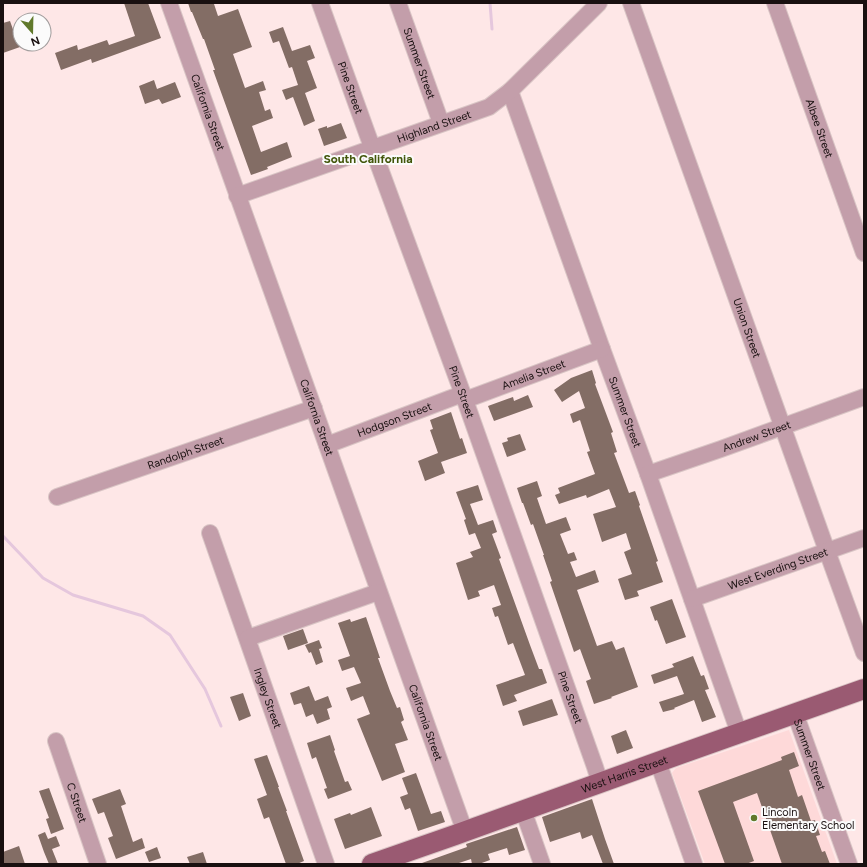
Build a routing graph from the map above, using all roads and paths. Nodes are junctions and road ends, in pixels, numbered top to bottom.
1 (168, 3) edge
2 (320, 3) edge
3 (398, 3) edge
4 (599, 3) edge
5 (631, 3) edge
6 (775, 3) edge
7 (582, 10) edge
8 (510, 91) junction
9 (441, 123) junction
10 (373, 149) junction
11 (237, 196) junction
12 (864, 253) edge
13 (602, 349) junction
14 (464, 397) junction
15 (864, 397) edge
16 (314, 408) junction
17 (782, 426) junction
18 (327, 445) junction
19 (648, 474) junction
20 (57, 497) dead end
21 (210, 533) dead end
22 (864, 538) edge
23 (827, 551) junction
24 (378, 592) junction
25 (692, 599) junction
26 (248, 638) junction
27 (864, 653) edge
28 (864, 689) edge
29 (795, 713) junction
30 (740, 733) junction
31 (56, 741) dead end
32 (658, 762) junction
33 (600, 783) junction
34 (524, 810) junction
35 (465, 832) junction
36 (382, 862) edge
37 (98, 864) edge
38 (326, 864) edge
39 (542, 864) edge
40 (694, 864) edge
41 (849, 864) edge

1 - 11 street, California Street
2 - 10 street, Pine Street
3 - 9 street, Summer Street
4 - 7 street, Highland Street
5 - 17 street, Union Street
6 - 12 street, Albee Street
7 - 8 street, Highland Street
8 - 9 street, Highland Street
8 - 13 street, Summer Street
9 - 10 street, Highland Street
10 - 11 street, Highland Street
10 - 14 street, Pine Street
11 - 16 street, California Street
13 - 14 street, Amelia Street
13 - 19 street, Summer Street
14 - 18 street, Hodgson Street
14 - 33 street, Pine Street
15 - 17 street, Andrew Street
16 - 18 street, California Street
16 - 20 street, Randolph Street
17 - 19 street, Andrew Street
17 - 23 street, Union Street
18 - 24 street, California Street
19 - 25 street, Summer Street
21 - 26 street, Ingley Street
22 - 23 street, West Everding Street
23 - 25 street, West Everding Street
23 - 27 street, Union Street
24 - 26 street
24 - 35 street, California Street
25 - 30 street, Summer Street
26 - 38 street, Ingley Street
28 - 29 main road, West Harris Street
29 - 30 main road, West Harris Street
29 - 41 street, Summer Street
30 - 32 main road, West Harris Street
31 - 37 street, C Street
32 - 33 main road, West Harris Street
32 - 40 street
33 - 34 main road, West Harris Street
34 - 35 main road, West Harris Street
34 - 39 street
35 - 36 main road, West Harris Street

